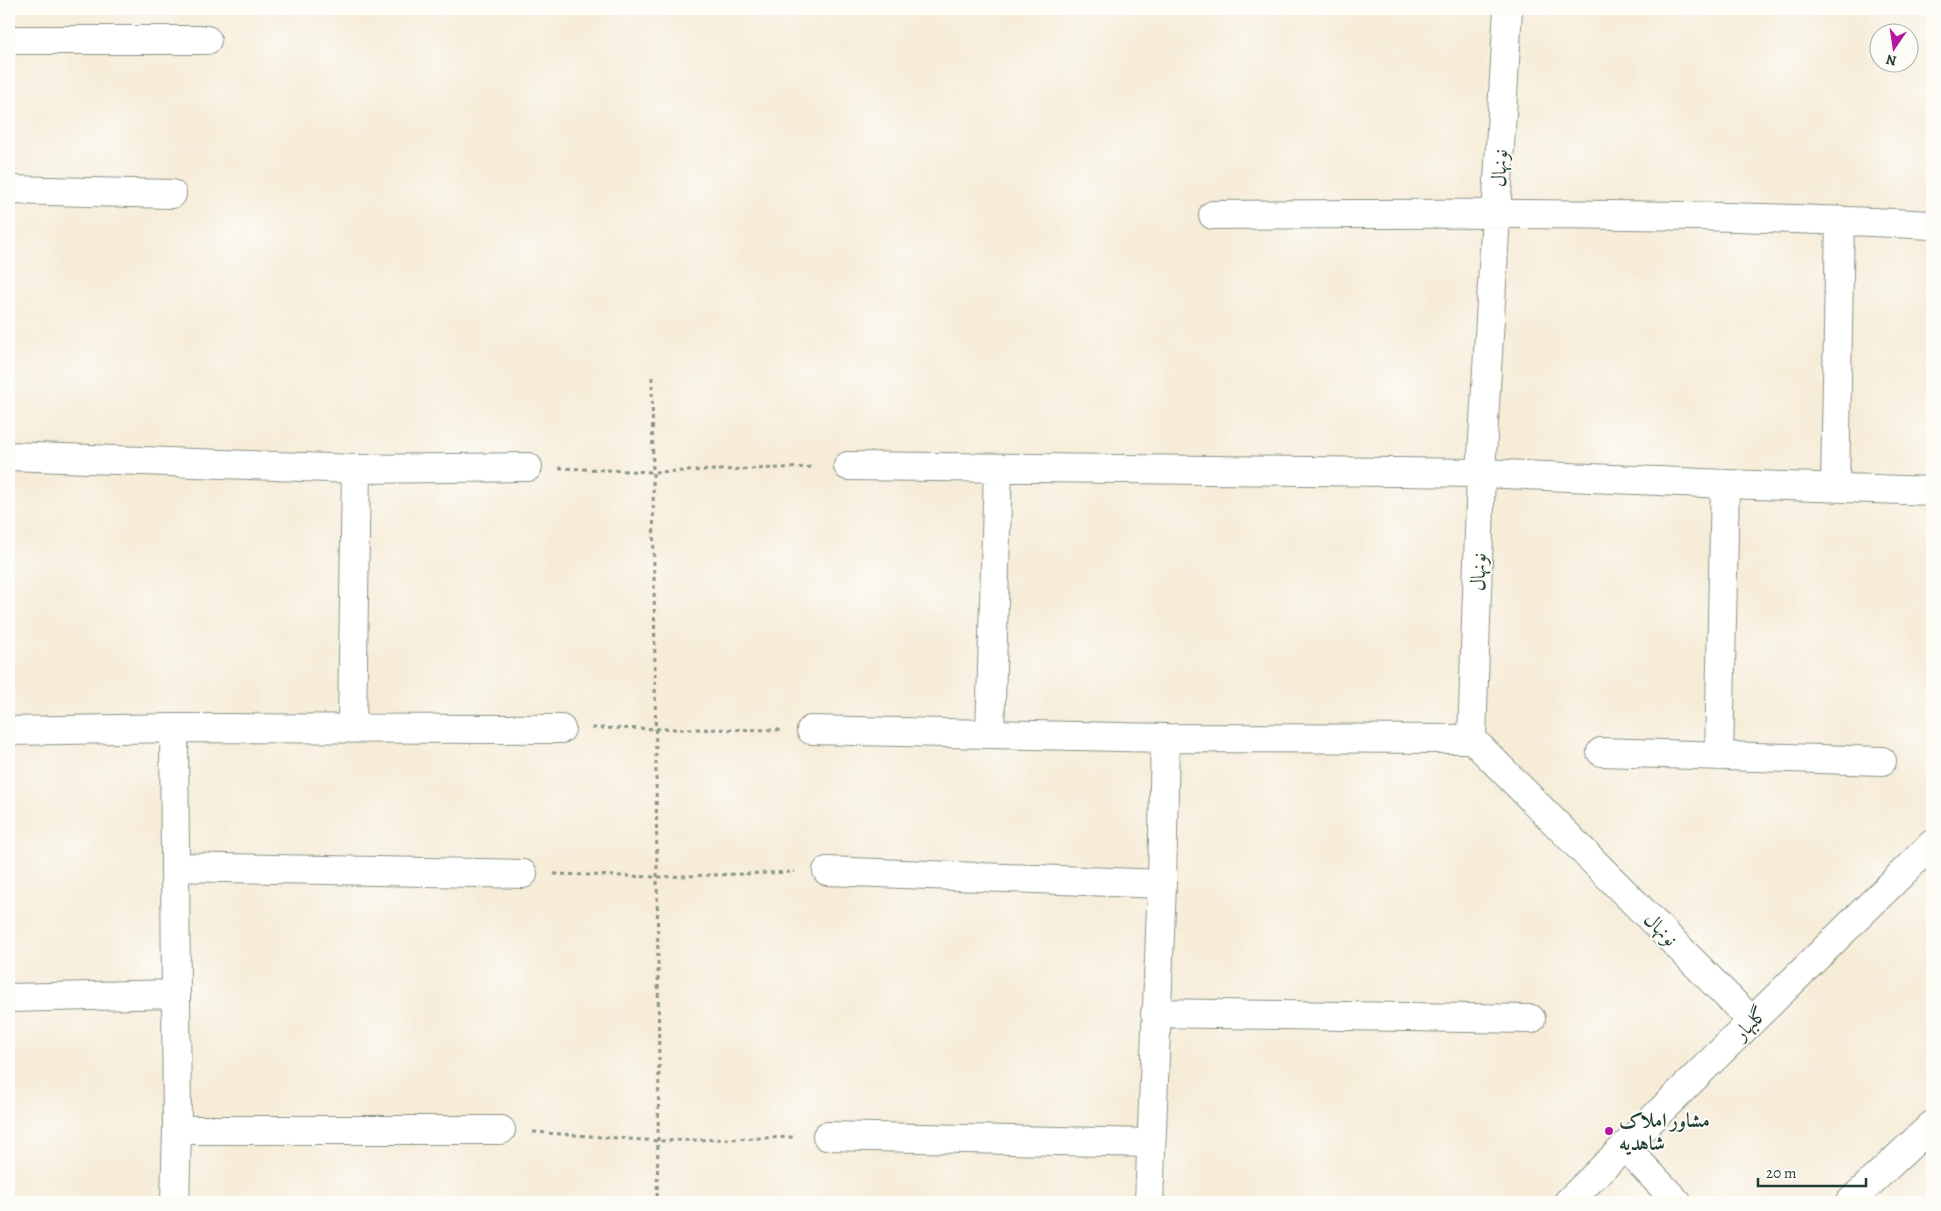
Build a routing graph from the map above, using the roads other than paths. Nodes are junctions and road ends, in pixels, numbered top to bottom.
1 (1508, 9) edge
2 (9, 40) edge
3 (207, 40) dead end
4 (9, 190) edge
5 (172, 194) dead end
6 (1496, 213) junction
7 (1213, 215) dead end
8 (1840, 220) junction
9 (1932, 225) edge
10 (9, 456) edge
11 (848, 466) road end
12 (528, 467) road end
13 (356, 468) junction
14 (998, 468) junction
15 (1481, 473) junction
16 (1725, 484) junction
17 (1836, 487) junction
18 (1932, 491) edge
19 (174, 728) junction
20 (352, 728) junction
21 (561, 728) road end
22 (811, 730) road end
23 (9, 731) edge
24 (990, 734) junction
25 (1165, 738) junction
26 (1472, 739) junction
27 (1601, 752) dead end
28 (1719, 756) junction
29 (1882, 761) dead end
30 (1932, 844) edge
31 (175, 867) junction
32 (827, 871) road end
33 (523, 874) road end
34 (1162, 884) junction
35 (176, 994) junction
36 (9, 998) edge
37 (1156, 1012) junction
38 (1532, 1019) dead end
39 (1752, 1021) junction
40 (1932, 1125) edge
41 (177, 1130) junction
42 (501, 1130) road end
43 (827, 1136) road end
44 (1151, 1143) junction
45 (1625, 1147) junction
46 (175, 1202) edge
47 (1149, 1202) edge
48 (1568, 1202) edge
49 (1676, 1202) edge
50 (1850, 1202) edge

1 - 6 street, نونهال
2 - 3 street
4 - 5 street
6 - 7 street
6 - 8 street
6 - 15 street, نونهال
8 - 9 street
8 - 17 street
10 - 13 street
11 - 14 street
12 - 13 street
13 - 20 street
14 - 15 street
14 - 24 street
15 - 16 street
15 - 26 street, نونهال
16 - 17 street
16 - 28 street
17 - 18 street
19 - 20 street
19 - 23 street
19 - 31 street
20 - 21 street
22 - 24 street
24 - 25 street
25 - 26 street
25 - 34 street
26 - 39 street, نونهال
27 - 28 street
28 - 29 street
30 - 39 street, گلبهار
31 - 33 street
31 - 35 street
32 - 34 street
34 - 37 street
35 - 36 street
35 - 41 street
37 - 38 street
37 - 44 street
39 - 45 street, گلبهار
40 - 50 street
41 - 42 street
41 - 46 street
43 - 44 street
44 - 47 street
45 - 48 street, گلبهار
45 - 49 street

